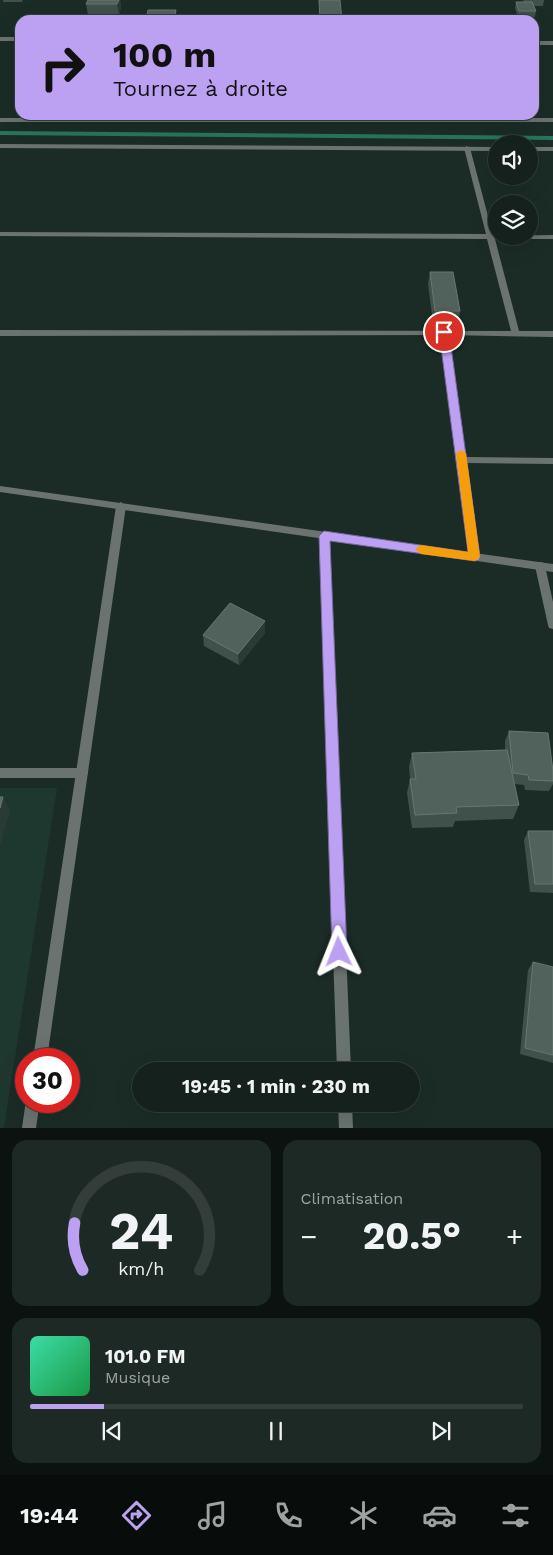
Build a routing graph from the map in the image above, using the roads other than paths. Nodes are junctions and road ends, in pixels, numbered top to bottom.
1 (0, 39) edge
2 (15, 40) edge
3 (539, 43) edge
4 (553, 43) edge
5 (0, 120) edge
6 (553, 120) edge
7 (0, 146) edge
8 (467, 148) junction
9 (488, 149) edge
10 (538, 149) edge
11 (553, 149) edge
12 (488, 229) edge
13 (0, 234) edge
14 (488, 237) edge
15 (538, 237) edge
16 (553, 237) edge
17 (492, 245) edge
18 (444, 332) junction
19 (0, 333) edge
20 (516, 334) junction
21 (553, 334) edge
22 (462, 460) junction
23 (553, 461) edge
24 (0, 489) edge
25 (121, 506) junction
26 (324, 536) junction
27 (475, 557) junction
28 (540, 566) junction
29 (553, 568) edge
30 (553, 625) edge
31 (0, 773) edge
32 (82, 773) junction
33 (42, 1048) edge
34 (344, 1062) edge
35 (345, 1112) edge
36 (31, 1113) edge
37 (29, 1128) edge
38 (346, 1128) edge

1 - 2 street
3 - 4 street
5 - 6 street
7 - 8 street
8 - 9 street
8 - 12 street
10 - 11 street
13 - 14 street
15 - 16 street
17 - 20 street
18 - 19 street
18 - 20 street
18 - 22 street
20 - 21 street
22 - 23 street
22 - 27 street
24 - 25 street
25 - 26 street
25 - 32 street
26 - 27 street
26 - 34 street
27 - 28 street
28 - 29 street
28 - 30 street
31 - 32 street
32 - 33 street
35 - 38 street
36 - 37 street

